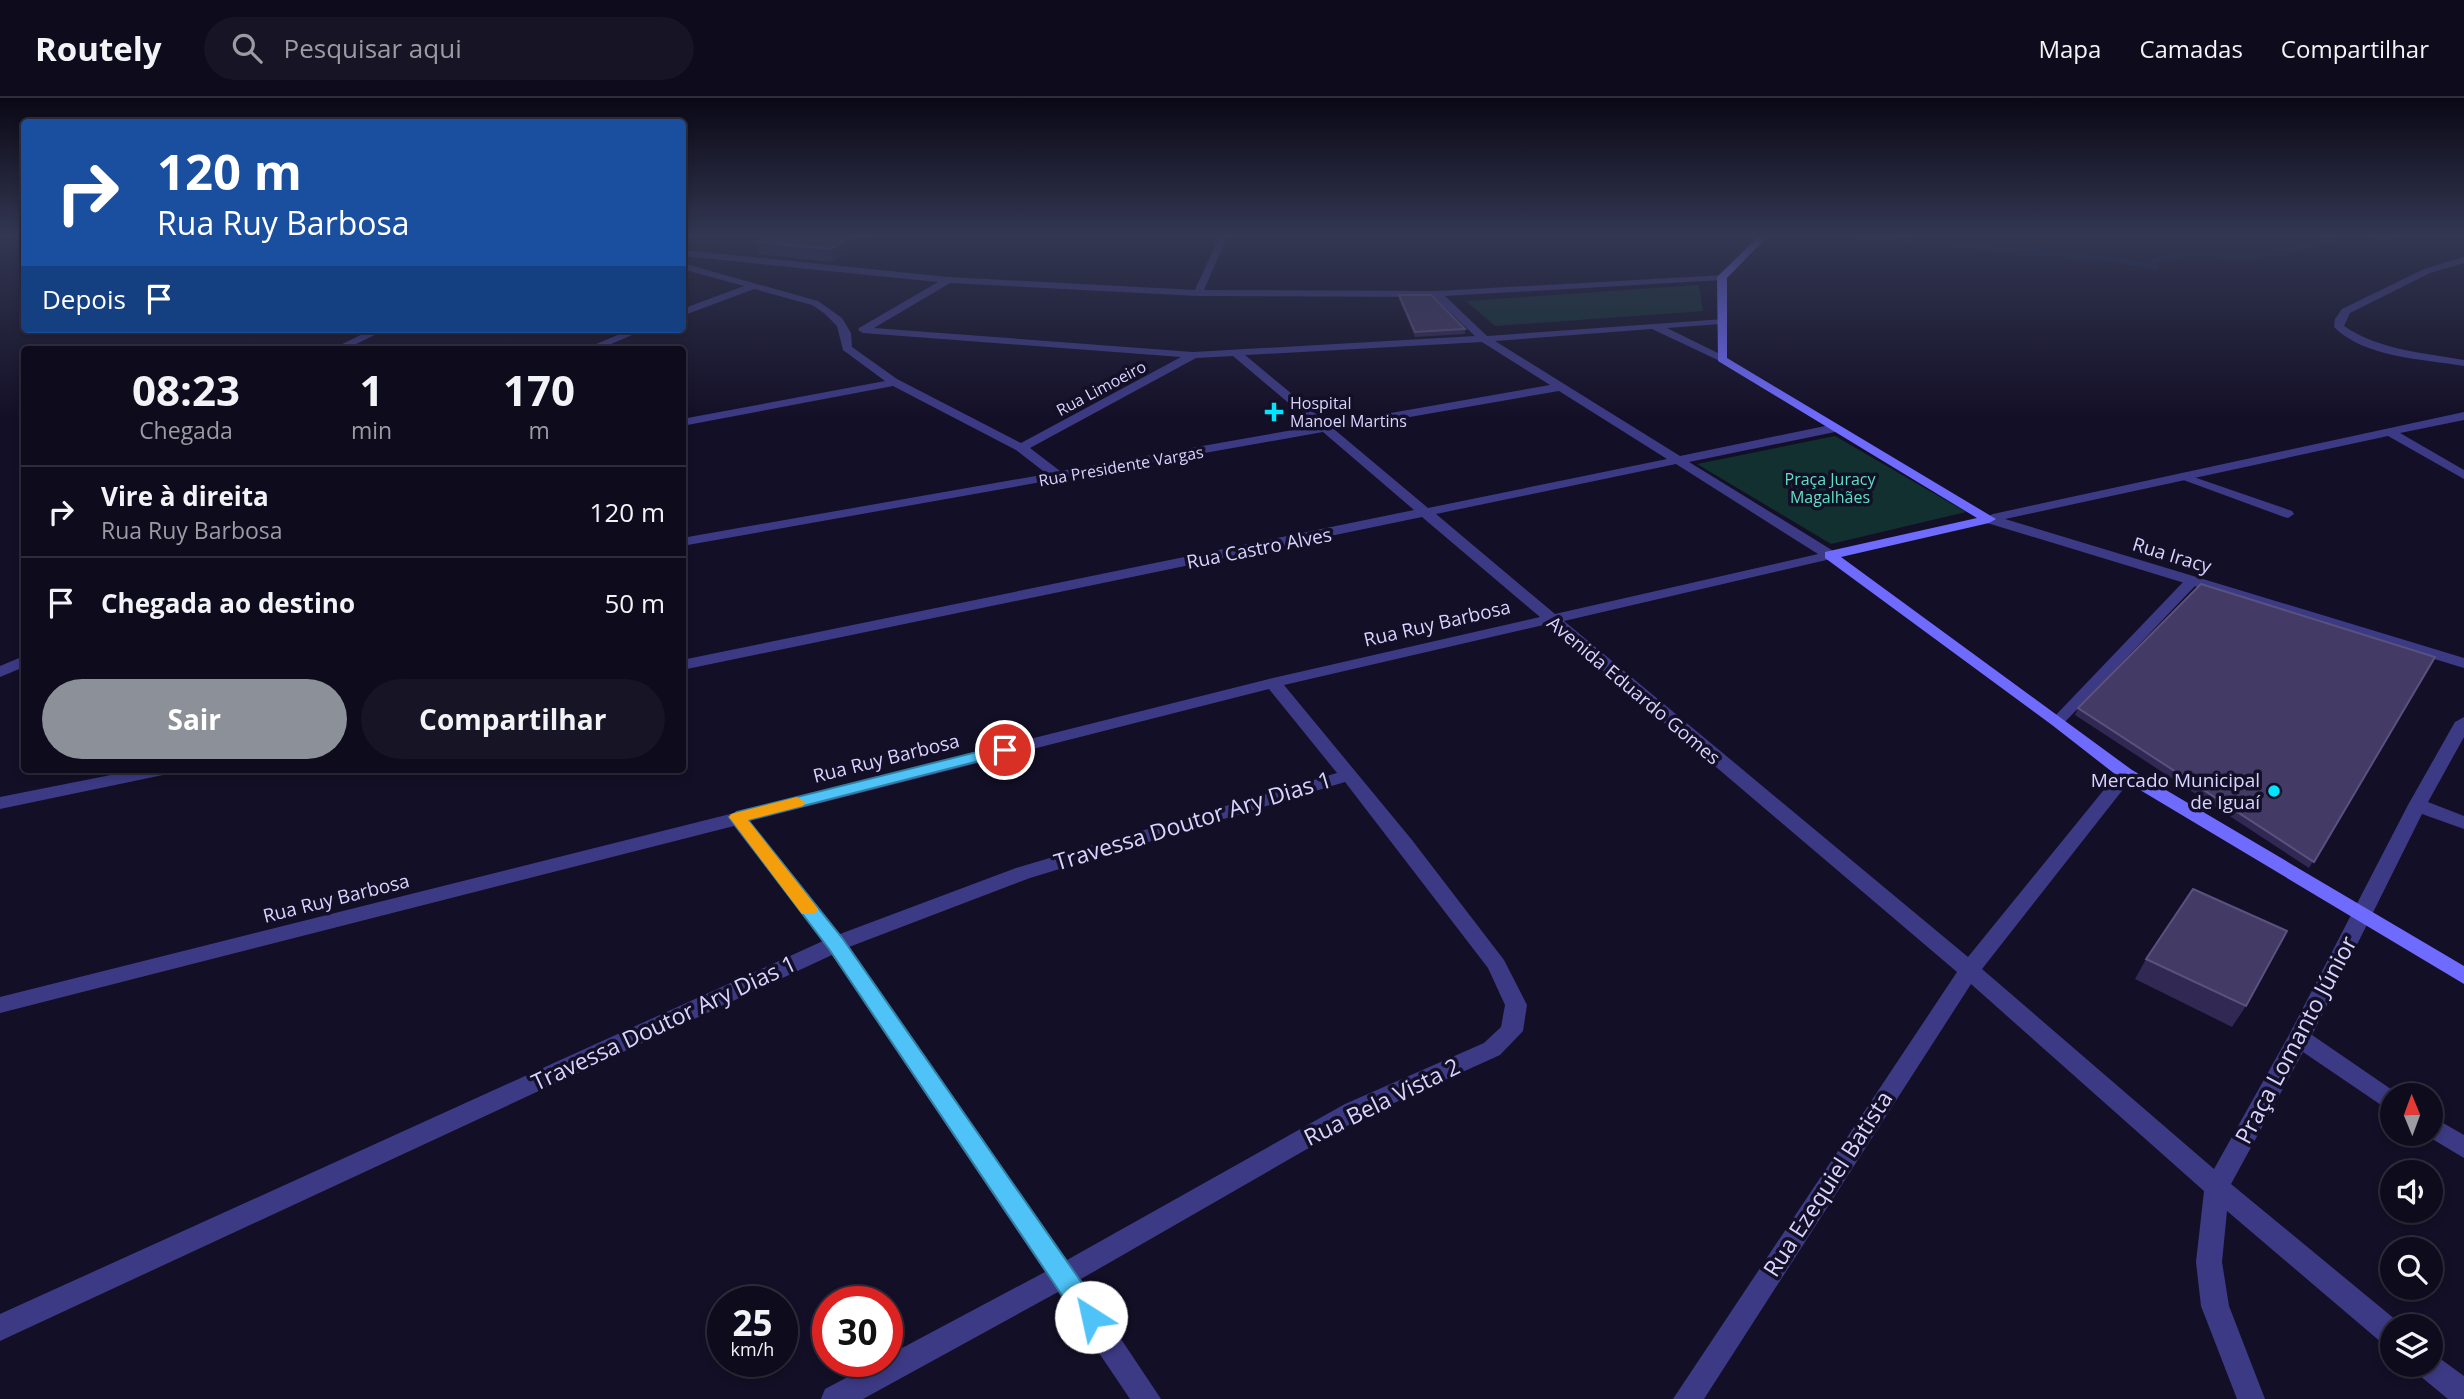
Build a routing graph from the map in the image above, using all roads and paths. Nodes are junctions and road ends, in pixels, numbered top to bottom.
1 (723, 298) edge
2 (794, 298) edge
3 (918, 298) edge
4 (1441, 298) edge
5 (1442, 298) edge
6 (1712, 298) edge
7 (1721, 298) edge
8 (2372, 298) edge
9 (686, 311) edge
10 (1720, 321) junction
11 (1653, 326) junction
12 (863, 330) junction
13 (373, 333) edge
14 (631, 333) edge
15 (1484, 339) junction
16 (848, 340) junction
17 (344, 346) edge
18 (597, 346) edge
19 (1237, 354) junction
20 (1193, 355) junction
21 (1721, 359) junction
22 (2464, 363) edge
23 (893, 383) junction
24 (1560, 387) junction
25 (2464, 415) edge
26 (686, 422) edge
27 (1835, 428) junction
28 (1328, 429) junction
29 (2389, 432) junction
30 (1023, 447) junction
31 (1677, 462) junction
32 (2464, 475) edge
33 (2182, 476) junction
34 (1058, 478) junction
35 (1427, 514) junction
36 (2288, 514) dead end
37 (1989, 519) junction
38 (686, 541) edge
39 (1830, 555) junction
40 (2190, 582) junction
41 (1549, 618) junction
42 (21, 662) edge
43 (2464, 663) edge
44 (686, 664) edge
45 (0, 672) edge
46 (1273, 683) junction
47 (2058, 721) junction
48 (2464, 722) edge
49 (148, 773) edge
50 (2126, 774) junction
51 (1349, 775) junction
52 (0, 803) edge
53 (2417, 805) junction
54 (737, 817) junction
55 (2464, 823) edge
56 (2361, 915) junction
57 (836, 944) junction
58 (1969, 970) junction
59 (2464, 976) edge
60 (0, 1005) edge
61 (2299, 1038) junction
62 (2380, 1092) edge
63 (2443, 1134) edge
64 (2464, 1148) edge
65 (2217, 1188) junction
66 (1062, 1276) junction
67 (2380, 1324) edge
68 (0, 1328) edge
69 (2443, 1377) edge
70 (2464, 1394) edge
71 (835, 1399) edge
72 (1147, 1399) edge
73 (1687, 1399) edge
74 (2251, 1399) edge

1 - 9 street
2 - 16 street
3 - 12 street
4 - 15 street
5 - 6 street
7 - 10 street
8 - 22 street
10 - 11 street
10 - 21 street
11 - 15 street
11 - 21 street
12 - 16 street
12 - 20 street
13 - 17 street
14 - 18 street
15 - 19 street
15 - 24 street
16 - 23 street
19 - 20 street
19 - 28 street, Avenida Eduardo Gomes
20 - 30 street, Rua Limoeiro
21 - 27 street
23 - 26 street
23 - 30 street
24 - 28 street, Rua Presidente Vargas
24 - 31 street
25 - 29 street
27 - 31 street, Rua Castro Alves
27 - 37 street
28 - 34 street, Rua Presidente Vargas
28 - 35 street, Avenida Eduardo Gomes
29 - 32 street
29 - 33 street
30 - 34 street
31 - 35 street, Rua Castro Alves
31 - 39 street
33 - 36 lane
33 - 37 street
34 - 38 street, Rua Presidente Vargas
35 - 41 street, Avenida Eduardo Gomes
35 - 44 street, Rua Castro Alves
37 - 39 street, Rua Ruy Barbosa
37 - 40 street, Rua Iracy
39 - 41 street, Rua Ruy Barbosa
39 - 47 street, Praça Lomanto Júnior
40 - 43 street, Rua Iracy
40 - 47 lane
41 - 46 street, Rua Ruy Barbosa
41 - 58 street, Avenida Eduardo Gomes
42 - 45 street
46 - 51 street, Rua Bela Vista 2
46 - 54 street, Rua Ruy Barbosa
47 - 50 street, Praça Lomanto Júnior
48 - 53 street
49 - 52 street
50 - 56 street, Praça Lomanto Júnior
50 - 58 street
51 - 57 street, Travessa Doutor Ary Dias 1
51 - 66 street, Rua Bela Vista 2
53 - 55 street
53 - 56 street
54 - 57 street
54 - 60 street, Rua Ruy Barbosa
56 - 59 street
56 - 61 street, Praça Lomanto Júnior
57 - 66 street
57 - 68 street, Travessa Doutor Ary Dias 1
58 - 65 street
58 - 73 street, Rua Ezequiel Batista
61 - 62 street
61 - 65 street, Praça Lomanto Júnior
63 - 64 street
65 - 67 street
65 - 74 street
66 - 71 street, Rua Bela Vista 2
66 - 72 street
69 - 70 street

